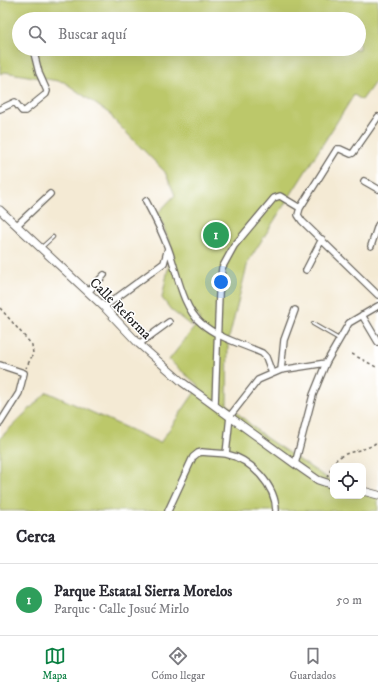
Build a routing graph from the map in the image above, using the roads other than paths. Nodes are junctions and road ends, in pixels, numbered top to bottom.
1 (34, 56) edge
2 (0, 109) edge
3 (378, 117) edge
4 (364, 181) dead end
5 (378, 189) edge
6 (50, 194) dead end
7 (146, 200) dead end
8 (300, 208) junction
9 (0, 210) edge
10 (17, 225) junction
11 (378, 225) edge
12 (53, 237) dead end
13 (322, 239) junction
14 (371, 246) dead end
15 (42, 248) junction
16 (168, 248) junction
17 (306, 270) dead end
18 (104, 275) dead end
19 (88, 292) junction
20 (378, 295) edge
21 (378, 306) edge
22 (104, 308) junction
23 (296, 310) dead end
24 (362, 314) junction
25 (169, 322) dead end
26 (314, 324) dead end
27 (217, 334) junction
28 (339, 339) junction
29 (378, 342) edge
30 (139, 344) junction
31 (326, 363) junction
32 (0, 366) edge
33 (281, 370) junction
34 (272, 373) junction
35 (215, 405) junction
36 (230, 416) junction
37 (0, 423) edge
38 (226, 454) junction
39 (295, 464) junction
40 (330, 484) edge
41 (366, 491) edge
42 (378, 495) edge
43 (168, 511) edge
44 (276, 511) edge

1 - 2 street
3 - 8 street
4 - 5 street
6 - 10 street
7 - 16 street
8 - 13 street
8 - 27 street
9 - 10 street, Calle Reforma
10 - 15 street, Calle Reforma
11 - 14 street
12 - 15 lane
13 - 17 street
13 - 20 street
15 - 19 street, Calle Reforma
16 - 22 street
16 - 27 street
18 - 19 street
19 - 22 street, Calle Reforma
21 - 24 street
22 - 30 street, Calle Reforma
23 - 33 street
24 - 28 street
24 - 29 street
25 - 30 street
26 - 28 lane
27 - 34 street
27 - 35 street
28 - 31 street
30 - 35 street, Calle Reforma
31 - 33 street
31 - 39 street
32 - 37 street
33 - 34 street
34 - 36 street
35 - 36 street, Calle Reforma
36 - 38 street
36 - 39 street, Calle Reforma
38 - 43 street
38 - 44 street
39 - 40 street, Calle Reforma
41 - 42 street

